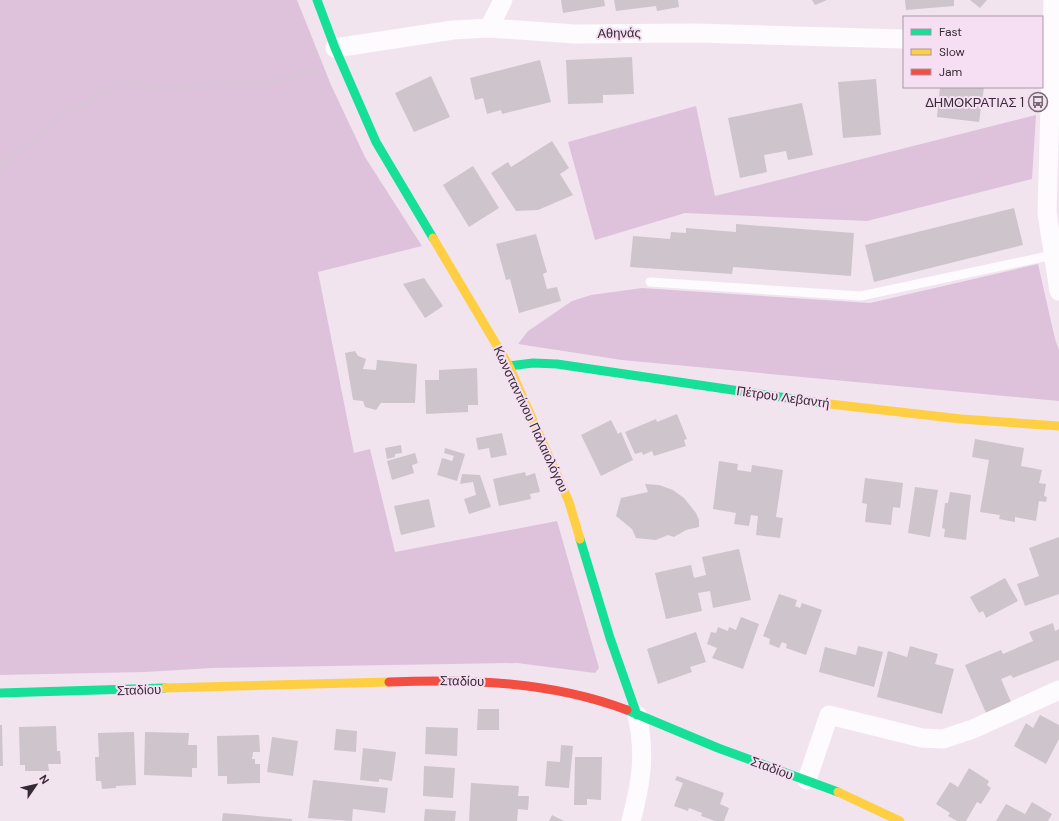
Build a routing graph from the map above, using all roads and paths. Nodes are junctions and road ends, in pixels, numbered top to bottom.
1 (317, 0) edge
2 (503, 0) edge
3 (1053, 0) edge
4 (489, 28) junction
5 (903, 39) edge
6 (1047, 44) edge
7 (338, 55) junction
8 (0, 166) edge
9 (1053, 255) junction
10 (650, 282) dead end
11 (1059, 291) edge
12 (509, 366) junction
13 (1059, 426) edge
14 (1059, 690) edge
15 (0, 693) edge
16 (638, 716) junction
17 (807, 780) junction
18 (631, 821) edge
19 (900, 821) edge

1 - 7 street, Κωνσταντίνου Παλαιολόγου
2 - 4 street
3 - 6 street
4 - 5 street, Αθηνάς
4 - 7 street, Αθηνάς
6 - 9 street
7 - 8 path
7 - 12 street, Κωνσταντίνου Παλαιολόγου
9 - 10 lane
9 - 11 street
12 - 13 street, Πέτρου Λεβαντή
12 - 16 street, Κωνσταντίνου Παλαιολόγου
14 - 17 street
15 - 16 street, Σταδίου
16 - 17 street, Σταδίου
16 - 18 street, Κωνσταντίνου Παλαιολόγου
17 - 19 street, Σταδίου

